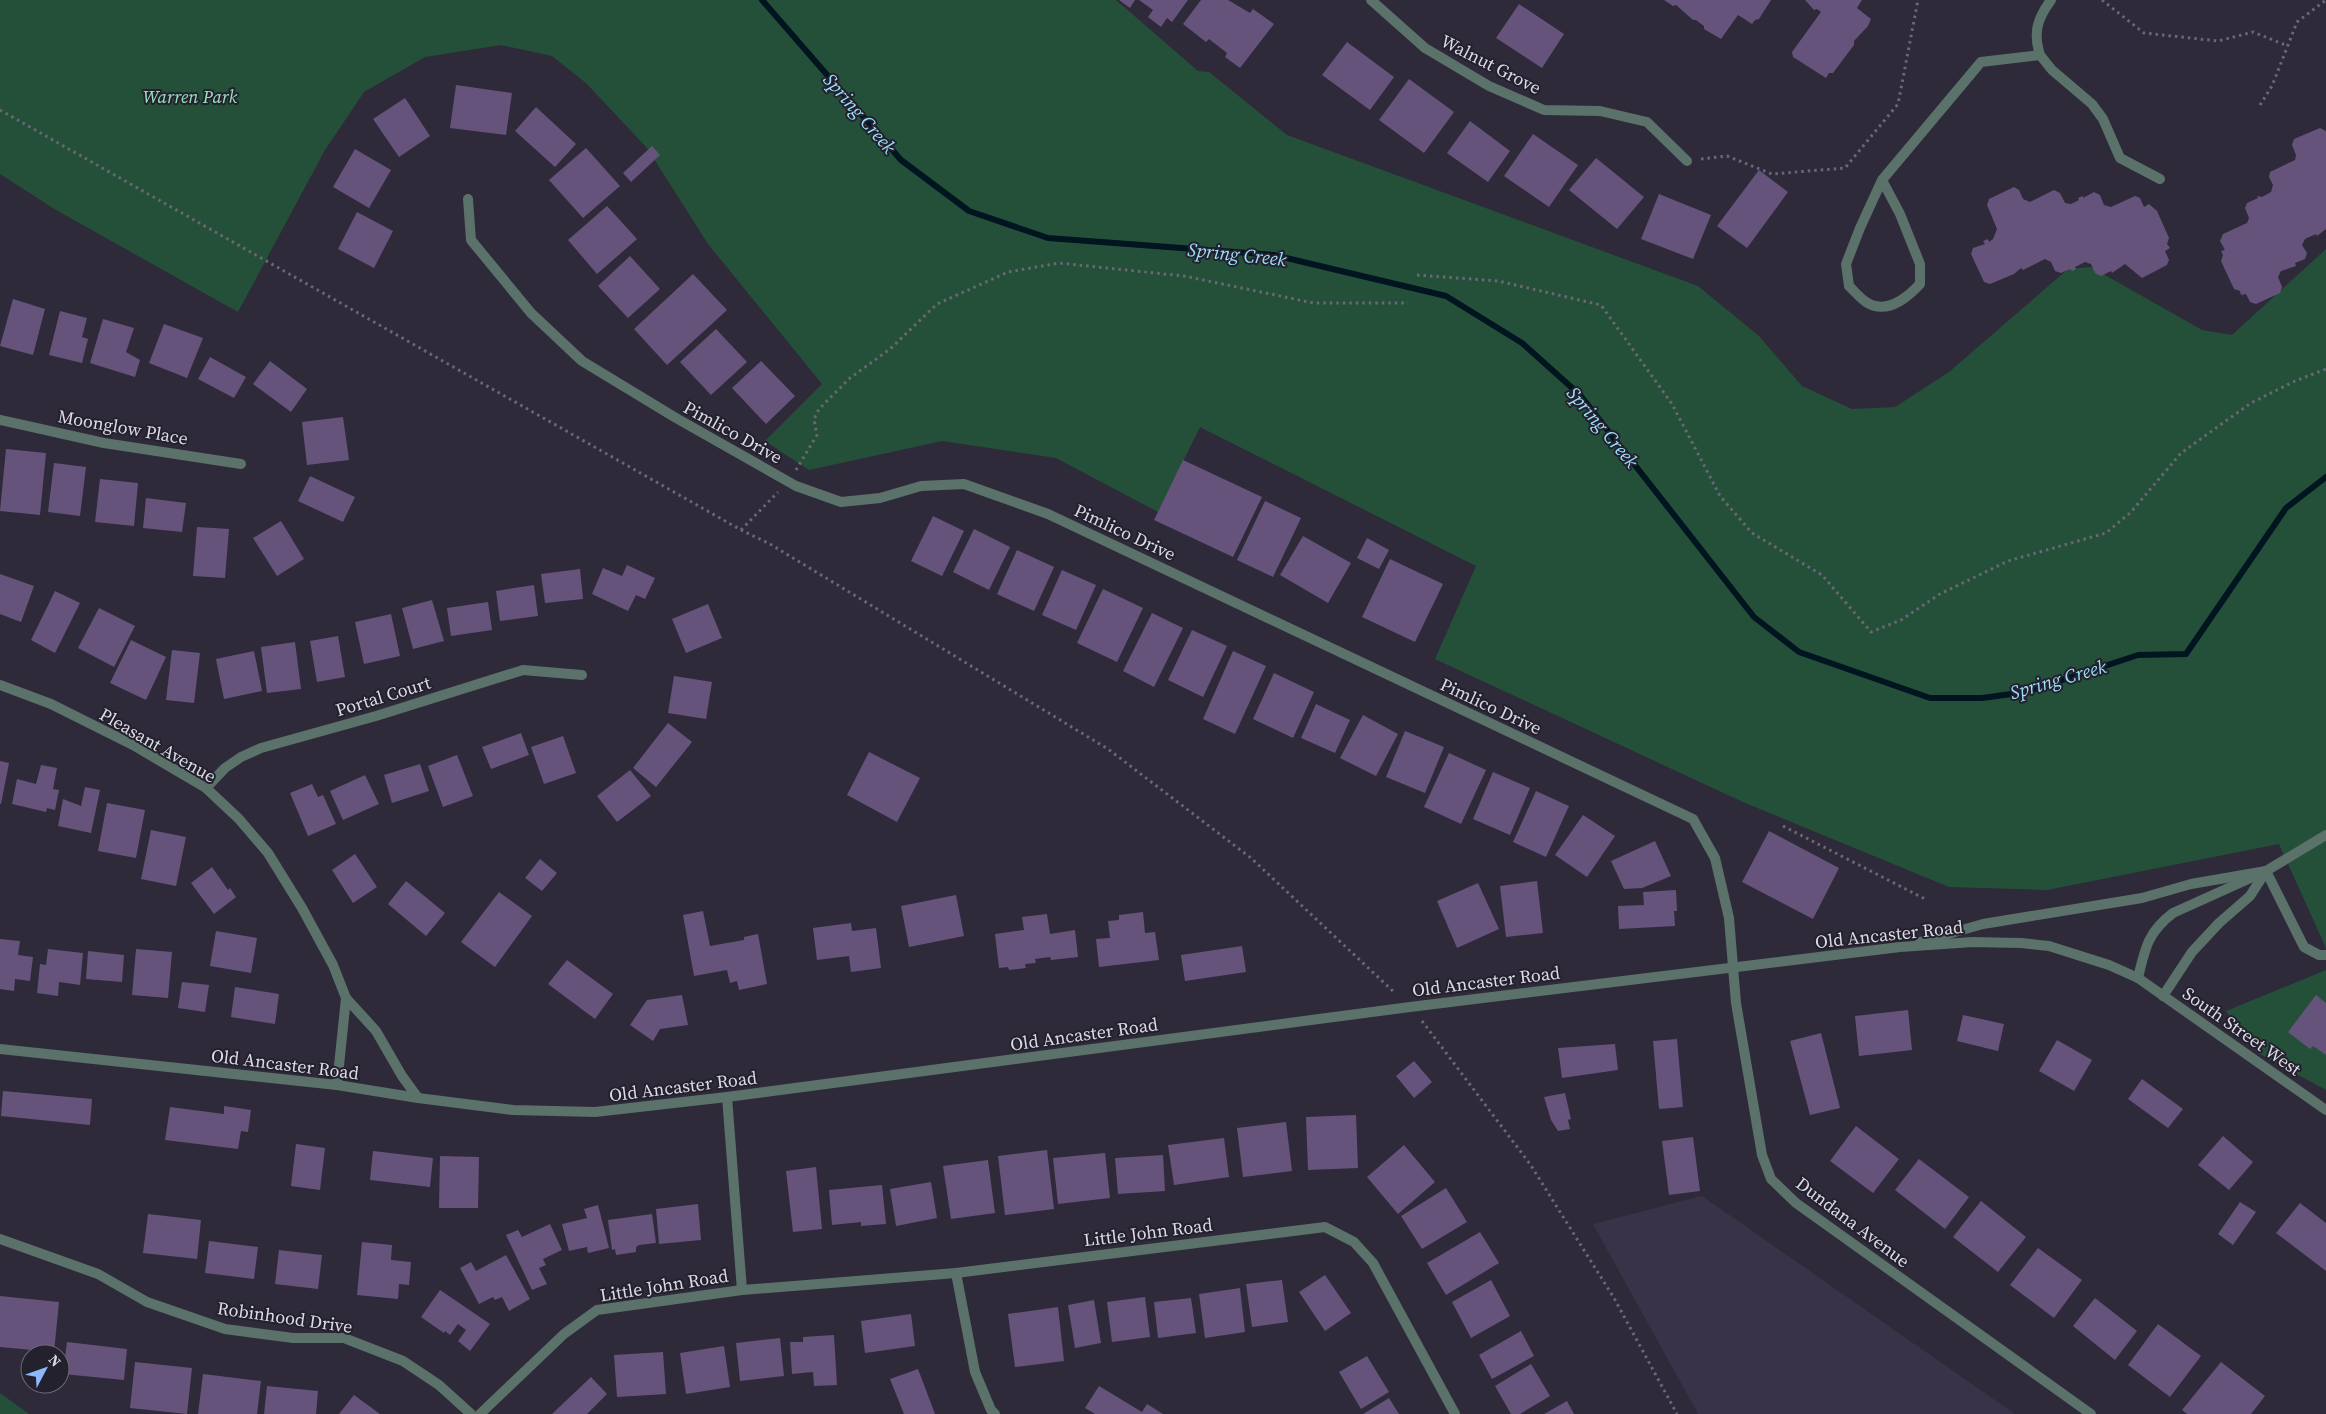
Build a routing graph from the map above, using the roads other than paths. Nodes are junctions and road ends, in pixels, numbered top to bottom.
1 (1371, 0) edge
2 (2051, 0) edge
3 (2040, 55) junction
4 (1687, 161) road end
5 (2160, 179) dead end
6 (1882, 180) junction
7 (468, 199) dead end
8 (0, 420) edge
9 (241, 464) dead end
10 (582, 675) dead end
11 (0, 685) edge
12 (206, 788) junction
13 (2326, 835) edge
14 (2266, 871) junction
15 (1900, 947) junction
16 (2326, 955) edge
17 (1733, 968) junction
18 (2138, 978) junction
19 (2163, 996) junction
20 (346, 998) junction
21 (0, 1049) edge
22 (337, 1085) junction
23 (727, 1097) junction
24 (418, 1098) junction
25 (2326, 1110) edge
26 (0, 1239) edge
27 (956, 1273) junction
28 (742, 1290) junction
29 (471, 1414) edge
30 (480, 1414) edge
31 (995, 1414) edge
32 (1455, 1414) edge
33 (2091, 1414) edge

1 - 4 street, Walnut Grove
2 - 3 street
3 - 5 street
3 - 6 street
6 - 6 street
7 - 17 street, Pimlico Drive
8 - 9 street, Moonglow Place
10 - 12 street, Portal Court
11 - 12 street, Pleasant Avenue
12 - 20 street, Pleasant Avenue
13 - 14 street
14 - 15 street
14 - 16 street
14 - 18 street
14 - 19 street
15 - 17 street, Old Ancaster Road
15 - 18 street, Old Ancaster Road
17 - 23 street, Old Ancaster Road
17 - 33 street, Dundana Avenue
18 - 19 street, Old Ancaster Road
19 - 25 street, South Street West
20 - 22 street, Pleasant Avenue
20 - 24 street, Pleasant Avenue
21 - 22 street, Old Ancaster Road
22 - 24 street, Old Ancaster Road
23 - 24 street, Old Ancaster Road
23 - 28 street, Little John Road
26 - 29 street, Robinhood Drive
27 - 28 street, Little John Road
27 - 31 street
27 - 32 street, Little John Road
28 - 30 street, Little John Road

